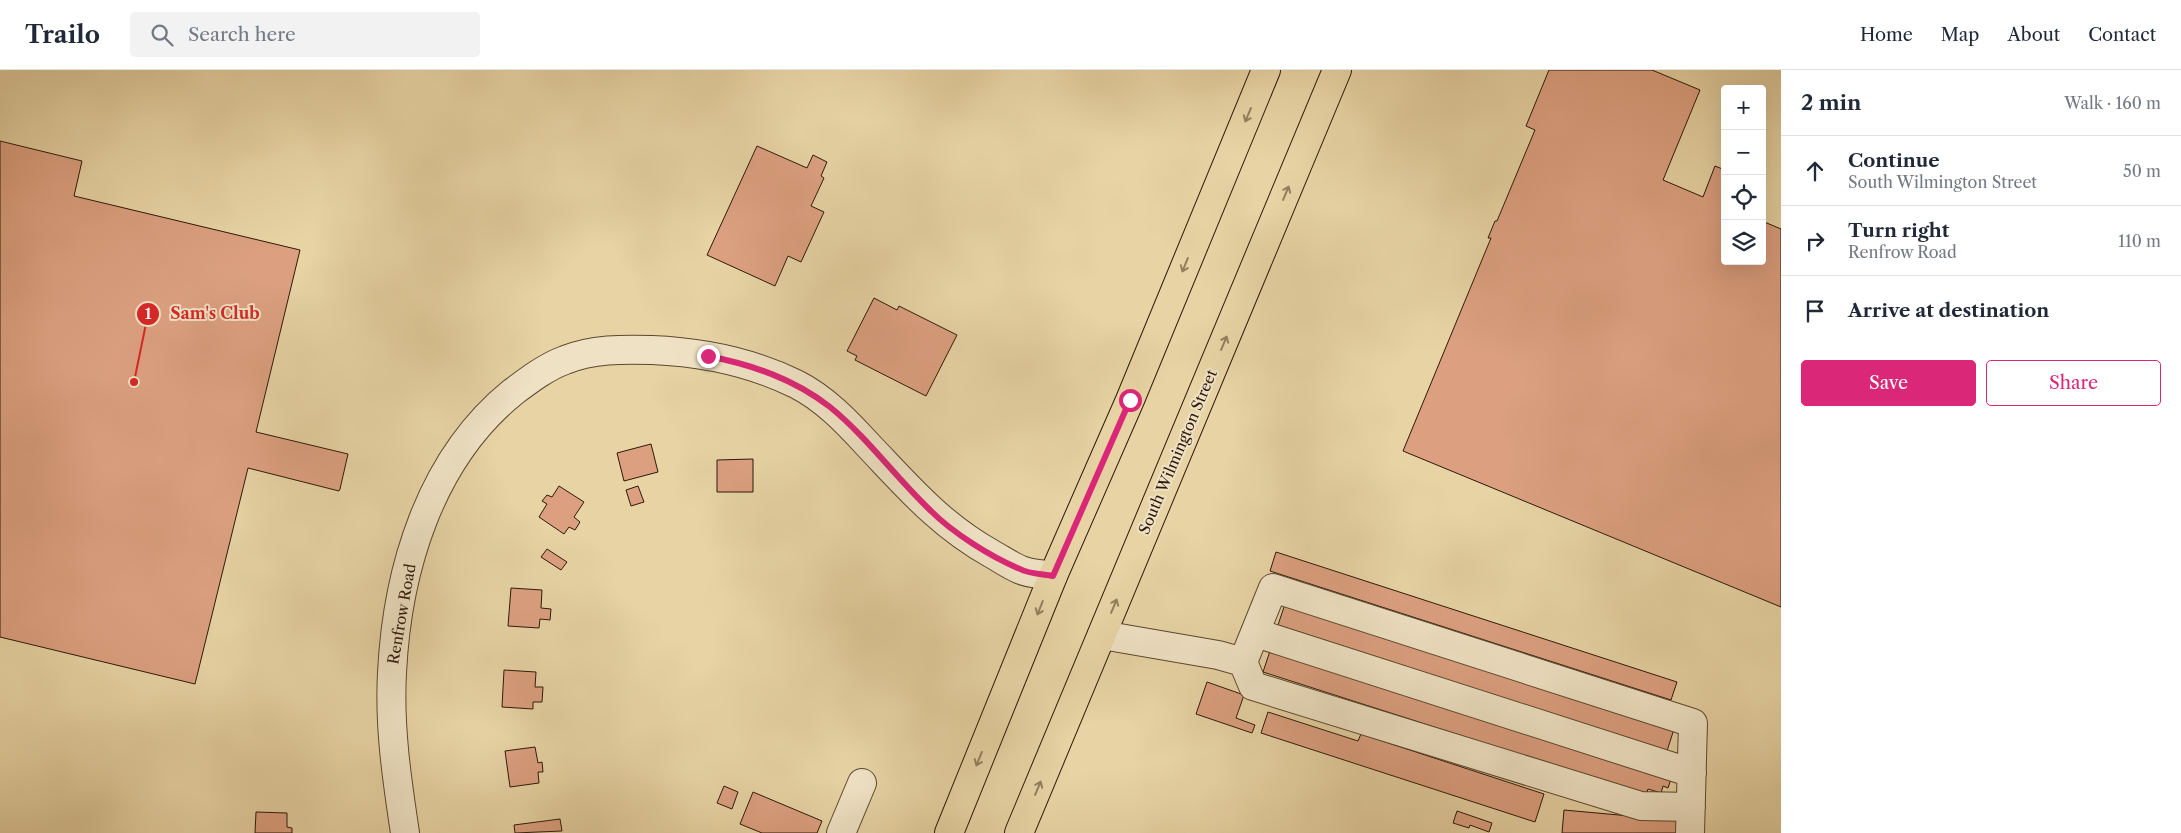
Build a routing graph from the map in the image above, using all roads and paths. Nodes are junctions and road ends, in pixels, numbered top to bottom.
1 (1266, 70) edge
2 (1337, 70) edge
3 (1053, 576) junction
4 (1256, 633) junction
5 (1102, 635) junction
6 (1243, 662) junction
7 (1692, 773) junction
8 (862, 783) dead end
9 (1690, 820) edge
10 (405, 833) edge
11 (841, 833) edge
12 (949, 833) edge
13 (1019, 833) edge

1 -> 3 main road
5 -> 2 main road, South Wilmington Street
3 - 10 street, Renfrow Road
3 -> 12 main road
4 - 6 street
4 - 7 street
4 - 7 street
5 - 6 street
13 -> 5 main road, South Wilmington Street
6 - 9 street
7 - 9 street
8 - 11 street

